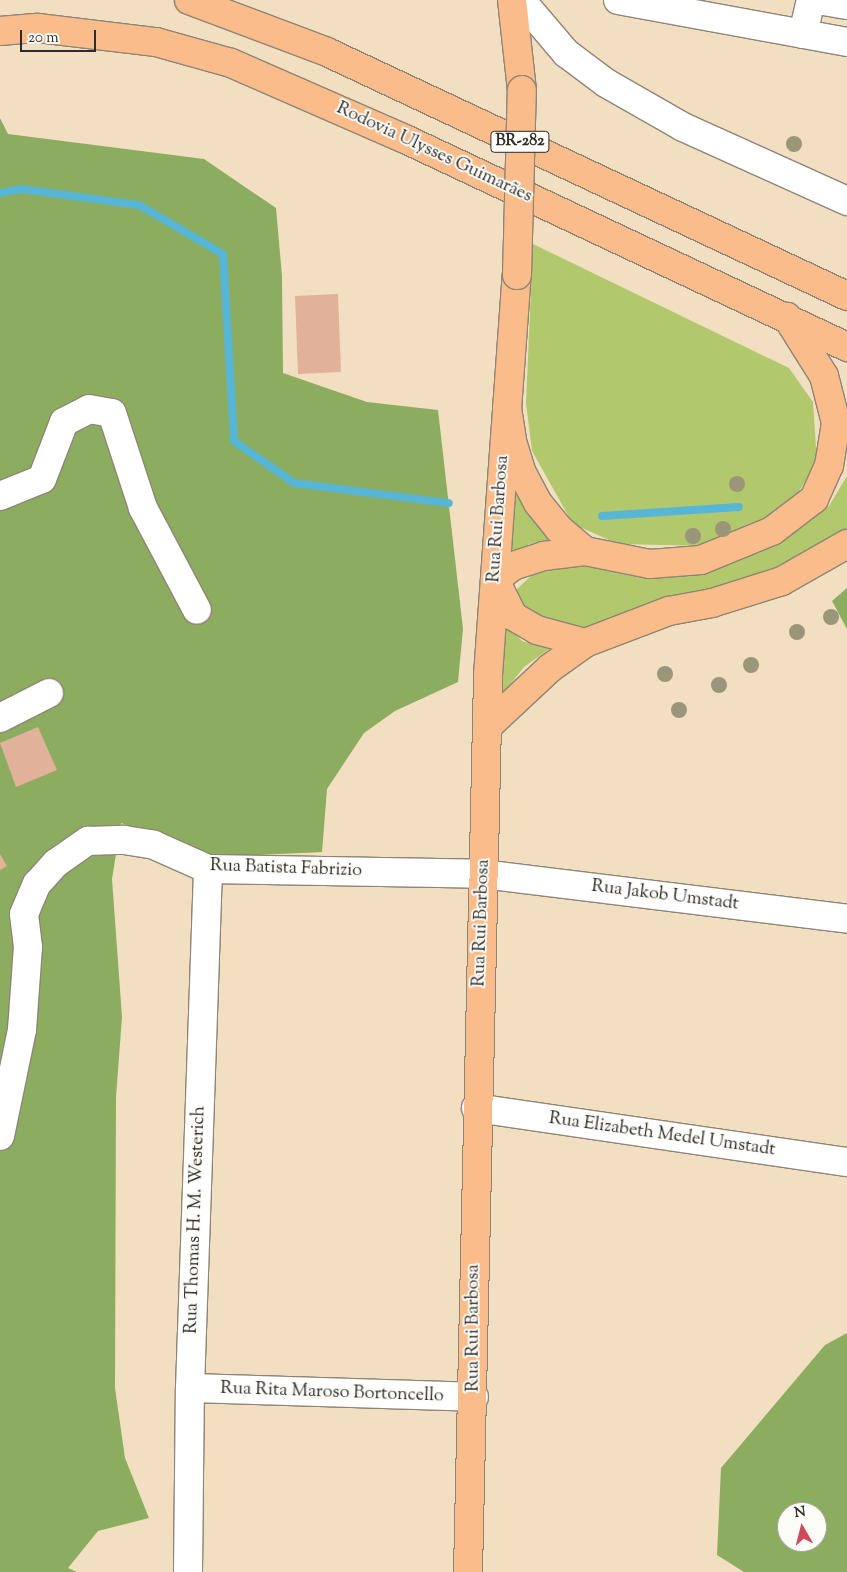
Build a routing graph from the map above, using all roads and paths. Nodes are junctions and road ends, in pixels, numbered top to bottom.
1 (189, 0) edge
2 (512, 0) edge
3 (521, 0) edge
4 (618, 0) edge
5 (811, 0) edge
6 (818, 0) edge
7 (847, 5) edge
8 (691, 7) edge
9 (0, 31) edge
10 (803, 34) junction
11 (847, 42) edge
12 (847, 201) edge
13 (847, 296) edge
14 (787, 317) junction
15 (847, 347) edge
16 (508, 408) junction
17 (0, 496) edge
18 (847, 544) edge
19 (585, 551) junction
20 (495, 580) junction
21 (197, 610) dead end
22 (586, 643) junction
23 (49, 693) dead end
24 (0, 718) edge
25 (487, 727) junction
26 (208, 869) junction
27 (483, 874) junction
28 (847, 919) edge
29 (476, 1108) junction
30 (0, 1136) edge
31 (847, 1162) edge
32 (190, 1388) junction
33 (474, 1397) junction
34 (188, 1572) edge
35 (468, 1572) edge

1 - 13 main road, BR-282
2 - 16 main road, Rua Rui Barbosa, bridge
3 - 12 street
4 - 8 street
5 - 10 street
6 - 7 street
8 - 10 street
9 - 14 main road, Rodovia Ulysses Guimarães / BR-282
10 - 11 street
14 - 15 main road, Rodovia Ulysses Guimarães / BR-282
14 - 19 main road
16 - 19 main road
16 - 20 main road, Rua Rui Barbosa
17 - 21 street
18 - 22 main road
19 - 20 main road
20 - 22 main road
20 - 25 main road, Rua Rui Barbosa
22 - 25 main road
23 - 24 street
25 - 27 main road, Rua Rui Barbosa
26 - 27 street, Rua Batista Fabrizio
26 - 30 street, Rua Batista Fabrizio
26 - 32 street, Rua Thomas H. M. Westerich
27 - 28 street, Rua Jakob Umstadt
27 - 29 main road, Rua Rui Barbosa
29 - 31 street, Rua Elizabeth Medel Umstadt
29 - 33 main road, Rua Rui Barbosa
32 - 33 street, Rua Rita Maroso Bortoncello
32 - 34 street, Rua Thomas H. M. Westerich
33 - 35 main road, Rua Rui Barbosa

